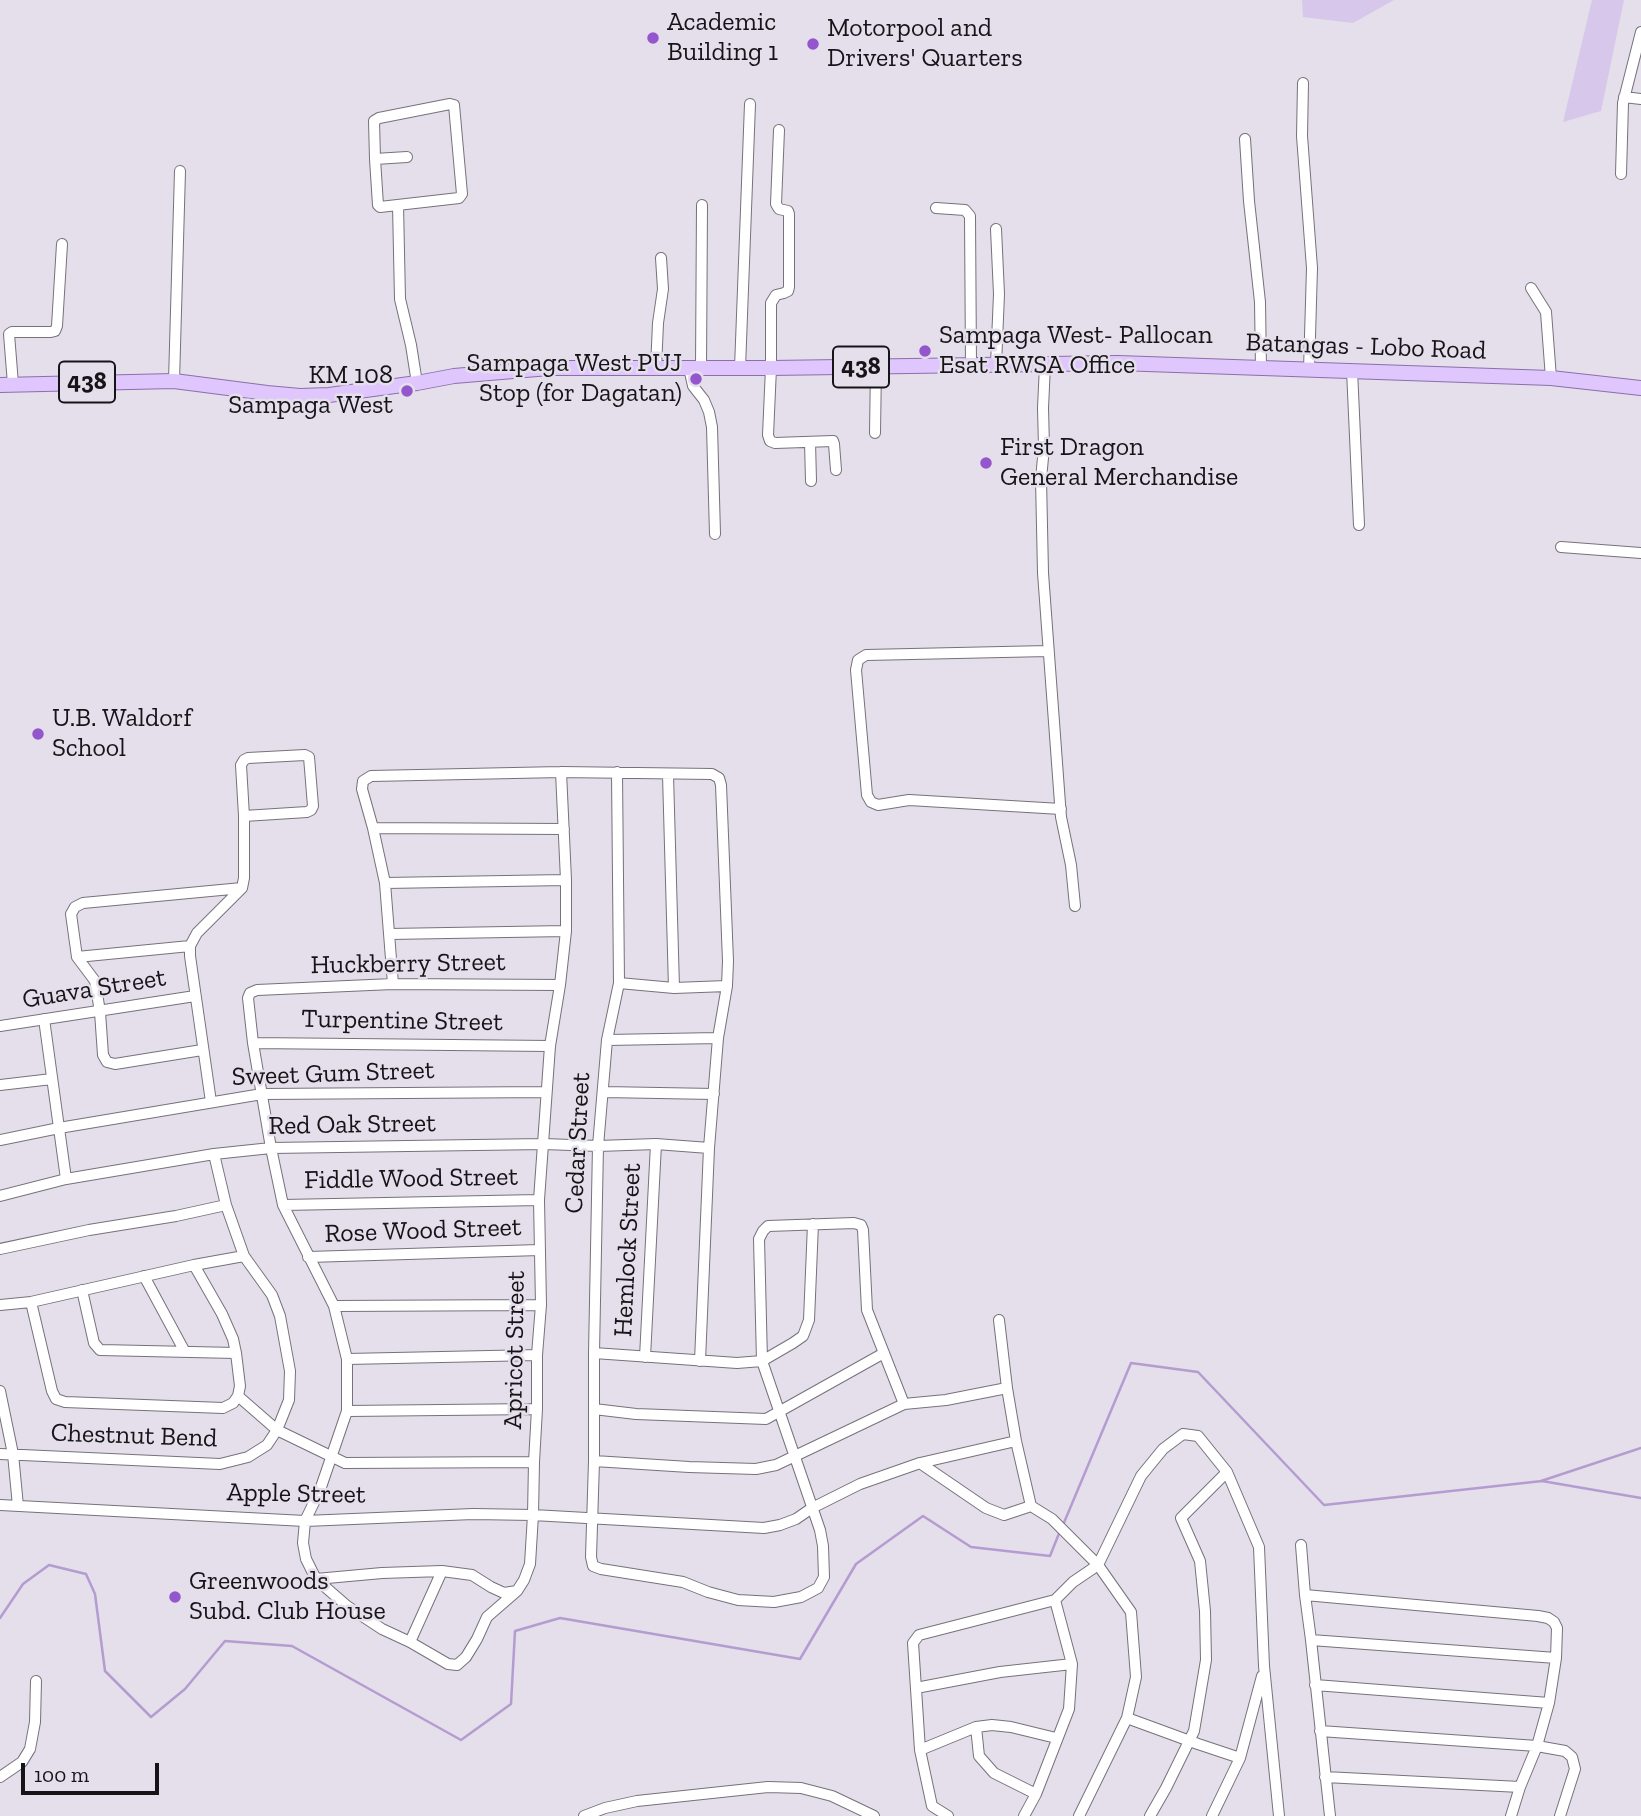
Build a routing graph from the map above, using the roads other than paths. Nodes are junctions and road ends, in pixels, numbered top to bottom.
1 (1641, 32) edge
2 (1303, 83) dead end
3 (1624, 97) junction
4 (1641, 99) edge
5 (750, 104) dead end
6 (779, 130) dead end
7 (1245, 139) dead end
8 (407, 157) dead end
9 (375, 159) junction
10 (180, 171) dead end
11 (1621, 174) dead end
12 (398, 205) junction
13 (702, 205) dead end
14 (936, 208) dead end
15 (996, 229) dead end
16 (62, 244) dead end
17 (661, 258) dead end
18 (1531, 288) dead end
19 (971, 365) junction
20 (996, 365) junction
21 (1045, 365) junction
22 (876, 366) junction
23 (656, 368) junction
24 (695, 368) junction
25 (740, 368) junction
26 (771, 368) junction
27 (1261, 369) junction
28 (1310, 370) junction
29 (1352, 370) junction
30 (1551, 378) junction
31 (174, 381) junction
32 (417, 383) junction
33 (7, 384) edge
34 (1641, 387) edge
35 (875, 433) dead end
36 (810, 442) junction
37 (836, 470) dead end
38 (811, 481) dead end
39 (1359, 525) dead end
40 (715, 534) dead end
41 (1561, 547) dead end
42 (1641, 552) edge
43 (1048, 651) junction
44 (561, 772) junction
45 (617, 772) junction
46 (668, 775) junction
47 (1061, 809) junction
48 (244, 816) junction
49 (373, 828) junction
50 (564, 829) junction
51 (566, 880) junction
52 (385, 883) junction
53 (242, 888) junction
54 (1075, 906) dead end
55 (566, 931) junction
56 (389, 934) junction
57 (190, 946) junction
58 (77, 957) junction
59 (619, 983) junction
60 (393, 984) junction
61 (560, 985) junction
62 (727, 986) junction
63 (674, 988) junction
64 (195, 996) junction
65 (100, 1012) junction
66 (44, 1019) junction
67 (0, 1026) edge
68 (718, 1038) junction
69 (607, 1040) junction
70 (253, 1043) junction
71 (550, 1045) junction
72 (202, 1050) junction
73 (52, 1079) junction
74 (0, 1085) edge
75 (604, 1091) junction
76 (546, 1092) junction
77 (262, 1094) junction
78 (714, 1094) junction
79 (211, 1102) junction
80 (59, 1128) junction
81 (0, 1140) edge
82 (544, 1144) junction
83 (656, 1144) junction
84 (598, 1146) junction
85 (271, 1148) junction
86 (709, 1148) junction
87 (214, 1154) junction
88 (66, 1180) junction
89 (0, 1195) edge
90 (539, 1200) junction
91 (226, 1205) junction
92 (283, 1205) junction
93 (813, 1224) junction
94 (0, 1249) edge
95 (540, 1250) junction
96 (244, 1256) junction
97 (308, 1257) junction
98 (194, 1265) junction
99 (145, 1276) junction
100 (82, 1290) junction
101 (31, 1302) junction
102 (541, 1305) junction
103 (0, 1306) edge
104 (334, 1306) junction
105 (999, 1320) dead end
106 (185, 1352) junction
107 (236, 1353) junction
108 (594, 1353) junction
109 (884, 1353) junction
110 (537, 1355) junction
111 (645, 1357) junction
112 (347, 1359) junction
113 (700, 1361) junction
114 (762, 1361) junction
115 (1007, 1388) junction
116 (0, 1391) edge
117 (238, 1396) junction
118 (905, 1405) junction
119 (537, 1409) junction
120 (594, 1409) junction
121 (347, 1411) junction
122 (779, 1411) junction
123 (277, 1430) junction
124 (1016, 1441) junction
125 (0, 1454) edge
126 (13, 1454) junction
127 (795, 1456) junction
128 (333, 1457) junction
129 (594, 1461) junction
130 (534, 1462) junction
131 (920, 1463) junction
132 (1227, 1472) junction
133 (0, 1506) edge
134 (18, 1506) junction
135 (1031, 1506) junction
136 (812, 1508) junction
137 (533, 1515) junction
138 (592, 1518) junction
139 (304, 1521) junction
140 (1301, 1545) dead end
141 (1098, 1565) junction
142 (442, 1571) junction
143 (316, 1579) junction
144 (517, 1591) junction
145 (1305, 1595) junction
146 (1055, 1600) junction
147 (1311, 1640) junction
148 (410, 1643) junction
149 (1556, 1658) junction
150 (1072, 1664) junction
151 (1264, 1666) junction
152 (36, 1681) dead end
153 (1315, 1685) junction
154 (916, 1688) junction
155 (1549, 1703) junction
156 (1127, 1718) junction
157 (976, 1727) junction
158 (1320, 1731) junction
159 (1056, 1738) junction
160 (1190, 1741) junction
161 (1538, 1746) junction
162 (920, 1750) junction
163 (1240, 1758) junction
164 (0, 1777) edge
165 (1325, 1777) junction
166 (1520, 1787) junction
167 (1036, 1794) junction
168 (584, 1816) edge
169 (874, 1816) edge
170 (948, 1816) edge
171 (1024, 1816) edge
172 (1079, 1816) edge
173 (1150, 1816) edge
174 (1212, 1816) edge
175 (1279, 1816) edge
176 (1330, 1816) edge
177 (1511, 1816) edge
178 (1560, 1816) edge

1 - 3 street
2 - 28 street
3 - 4 street
3 - 11 street
5 - 25 street
6 - 26 street
7 - 27 street
8 - 9 street
9 - 12 street
9 - 12 street
10 - 31 street
12 - 32 street
13 - 24 street
14 - 19 street
15 - 20 street
16 - 33 street
17 - 23 street
18 - 30 street
19 - 20 main road, Batangas - Lobo Road / 438
19 - 22 main road, Batangas - Lobo Road / 438
20 - 21 main road, Batangas - Lobo Road / 438
21 - 27 main road, Batangas - Lobo Road / 438
21 - 43 street
22 - 26 main road, Batangas - Lobo Road / 438
22 - 35 street
23 - 24 main road, Batangas - Lobo Road / 438
23 - 32 main road, Batangas - Lobo Road / 438
24 - 25 main road, Batangas - Lobo Road / 438
24 - 40 street
25 - 26 main road, Batangas - Lobo Road / 438
26 - 36 street
27 - 28 main road, Batangas - Lobo Road / 438
28 - 29 main road, Batangas - Lobo Road / 438
29 - 30 main road, Batangas - Lobo Road / 438
29 - 39 street
30 - 34 main road, Batangas - Lobo Road / 438
31 - 32 main road, Batangas - Lobo Road / 438
31 - 33 main road, Batangas - Lobo Road / 438
36 - 37 street
36 - 38 street
41 - 42 street
43 - 47 street
43 - 47 street
44 - 45 street
44 - 49 street
44 - 50 street, Apricot Street
45 - 46 street
45 - 59 street, Cedar Street
46 - 62 street
46 - 63 street
47 - 54 street
48 - 48 street
48 - 53 street
49 - 50 street
49 - 52 street
50 - 51 street, Apricot Street
51 - 52 street
51 - 55 street, Apricot Street
52 - 56 street
53 - 57 street
53 - 58 street
55 - 56 street
55 - 61 street, Apricot Street
56 - 60 street
57 - 58 street
57 - 64 street
58 - 65 street
59 - 63 street
59 - 69 street, Cedar Street
60 - 61 street, Huckberry Street
60 - 70 street, Huckberry Street
61 - 71 street, Apricot Street
62 - 63 street
62 - 68 street
64 - 65 street, Guava Street
64 - 72 street
65 - 66 street, Guava Street
65 - 72 street
66 - 67 street, Guava Street
66 - 73 street
68 - 69 street
68 - 78 street
69 - 75 street, Cedar Street
70 - 71 street, Turpentine Street
70 - 77 street
71 - 76 street, Apricot Street
72 - 79 street
73 - 74 street
73 - 80 street
75 - 78 street
75 - 84 street, Cedar Street
76 - 77 street, Sweet Gum Street
76 - 82 street, Apricot Street
77 - 79 street, Sweet Gum Street
77 - 85 street
78 - 86 street
79 - 80 street, Sweet Gum Street
80 - 81 street, Sweet Gum Street
80 - 88 street
82 - 84 street, Red Oak Street
82 - 85 street, Red Oak Street
82 - 90 street, Apricot Street
83 - 84 street, Red Oak Street
83 - 86 street, Red Oak Street
83 - 111 street, Hemlock Street
84 - 108 street, Cedar Street
85 - 87 street, Red Oak Street
85 - 92 street
86 - 113 street
87 - 88 street, Red Oak Street
87 - 91 street, Chestnut Bend
88 - 89 street, Red Oak Street
90 - 92 street, Fiddle Wood Street
90 - 95 street, Apricot Street
91 - 94 street
91 - 96 street, Chestnut Bend
92 - 97 street
93 - 109 street
93 - 114 street
93 - 114 street
95 - 97 street, Rose Wood Street
95 - 102 street, Apricot Street
96 - 98 street
96 - 123 street, Chestnut Bend
97 - 104 street
98 - 99 street
98 - 107 street
99 - 100 street
99 - 106 street
100 - 101 street
100 - 106 street
101 - 103 street
101 - 117 street
102 - 104 street
102 - 110 street, Apricot Street
104 - 112 street
105 - 115 street
106 - 107 street
107 - 117 street
108 - 111 street
108 - 120 street, Cedar Street
109 - 118 street
109 - 122 street
110 - 112 street
110 - 119 street, Apricot Street
111 - 113 street
112 - 121 street
113 - 114 street
114 - 122 street
115 - 118 street
115 - 124 street
116 - 126 street
117 - 123 street
118 - 127 street
119 - 121 street
119 - 130 street, Apricot Street
120 - 122 street
120 - 129 street, Cedar Street
121 - 128 street
122 - 127 street
123 - 126 street, Chestnut Bend
123 - 128 street
124 - 131 street, Apple Street
124 - 135 street
125 - 126 street, Chestnut Bend
126 - 134 street
127 - 129 street
127 - 136 street
128 - 130 street
128 - 139 street
129 - 138 street, Cedar Street
130 - 137 street, Apricot Street
131 - 135 street
131 - 136 street, Apple Street
132 - 141 street
132 - 151 street
132 - 160 street
133 - 134 street, Apple Street
134 - 139 street, Apple Street
135 - 141 street
136 - 138 street, Apple Street
136 - 138 street, Cedar Street
137 - 138 street, Apple Street
137 - 139 street, Apple Street
137 - 144 street, Apricot Street
139 - 143 street
140 - 145 street
141 - 146 street
141 - 156 street
142 - 143 street
142 - 144 street
142 - 148 street
143 - 148 street
144 - 148 street
145 - 147 street
145 - 149 street
146 - 150 street
146 - 154 street
147 - 149 street
147 - 153 street
149 - 155 street
150 - 154 street
150 - 159 street
151 - 163 street
151 - 175 street
152 - 164 street
153 - 155 street
153 - 158 street
154 - 162 street
155 - 161 street
156 - 160 street
156 - 172 street
157 - 159 street
157 - 162 street
157 - 167 street
158 - 161 street
158 - 165 street
159 - 167 street
160 - 163 street
160 - 173 street
161 - 166 street
161 - 178 street
162 - 170 street
163 - 174 street
165 - 166 street
165 - 176 street
166 - 177 street
167 - 171 street
168 - 169 street

